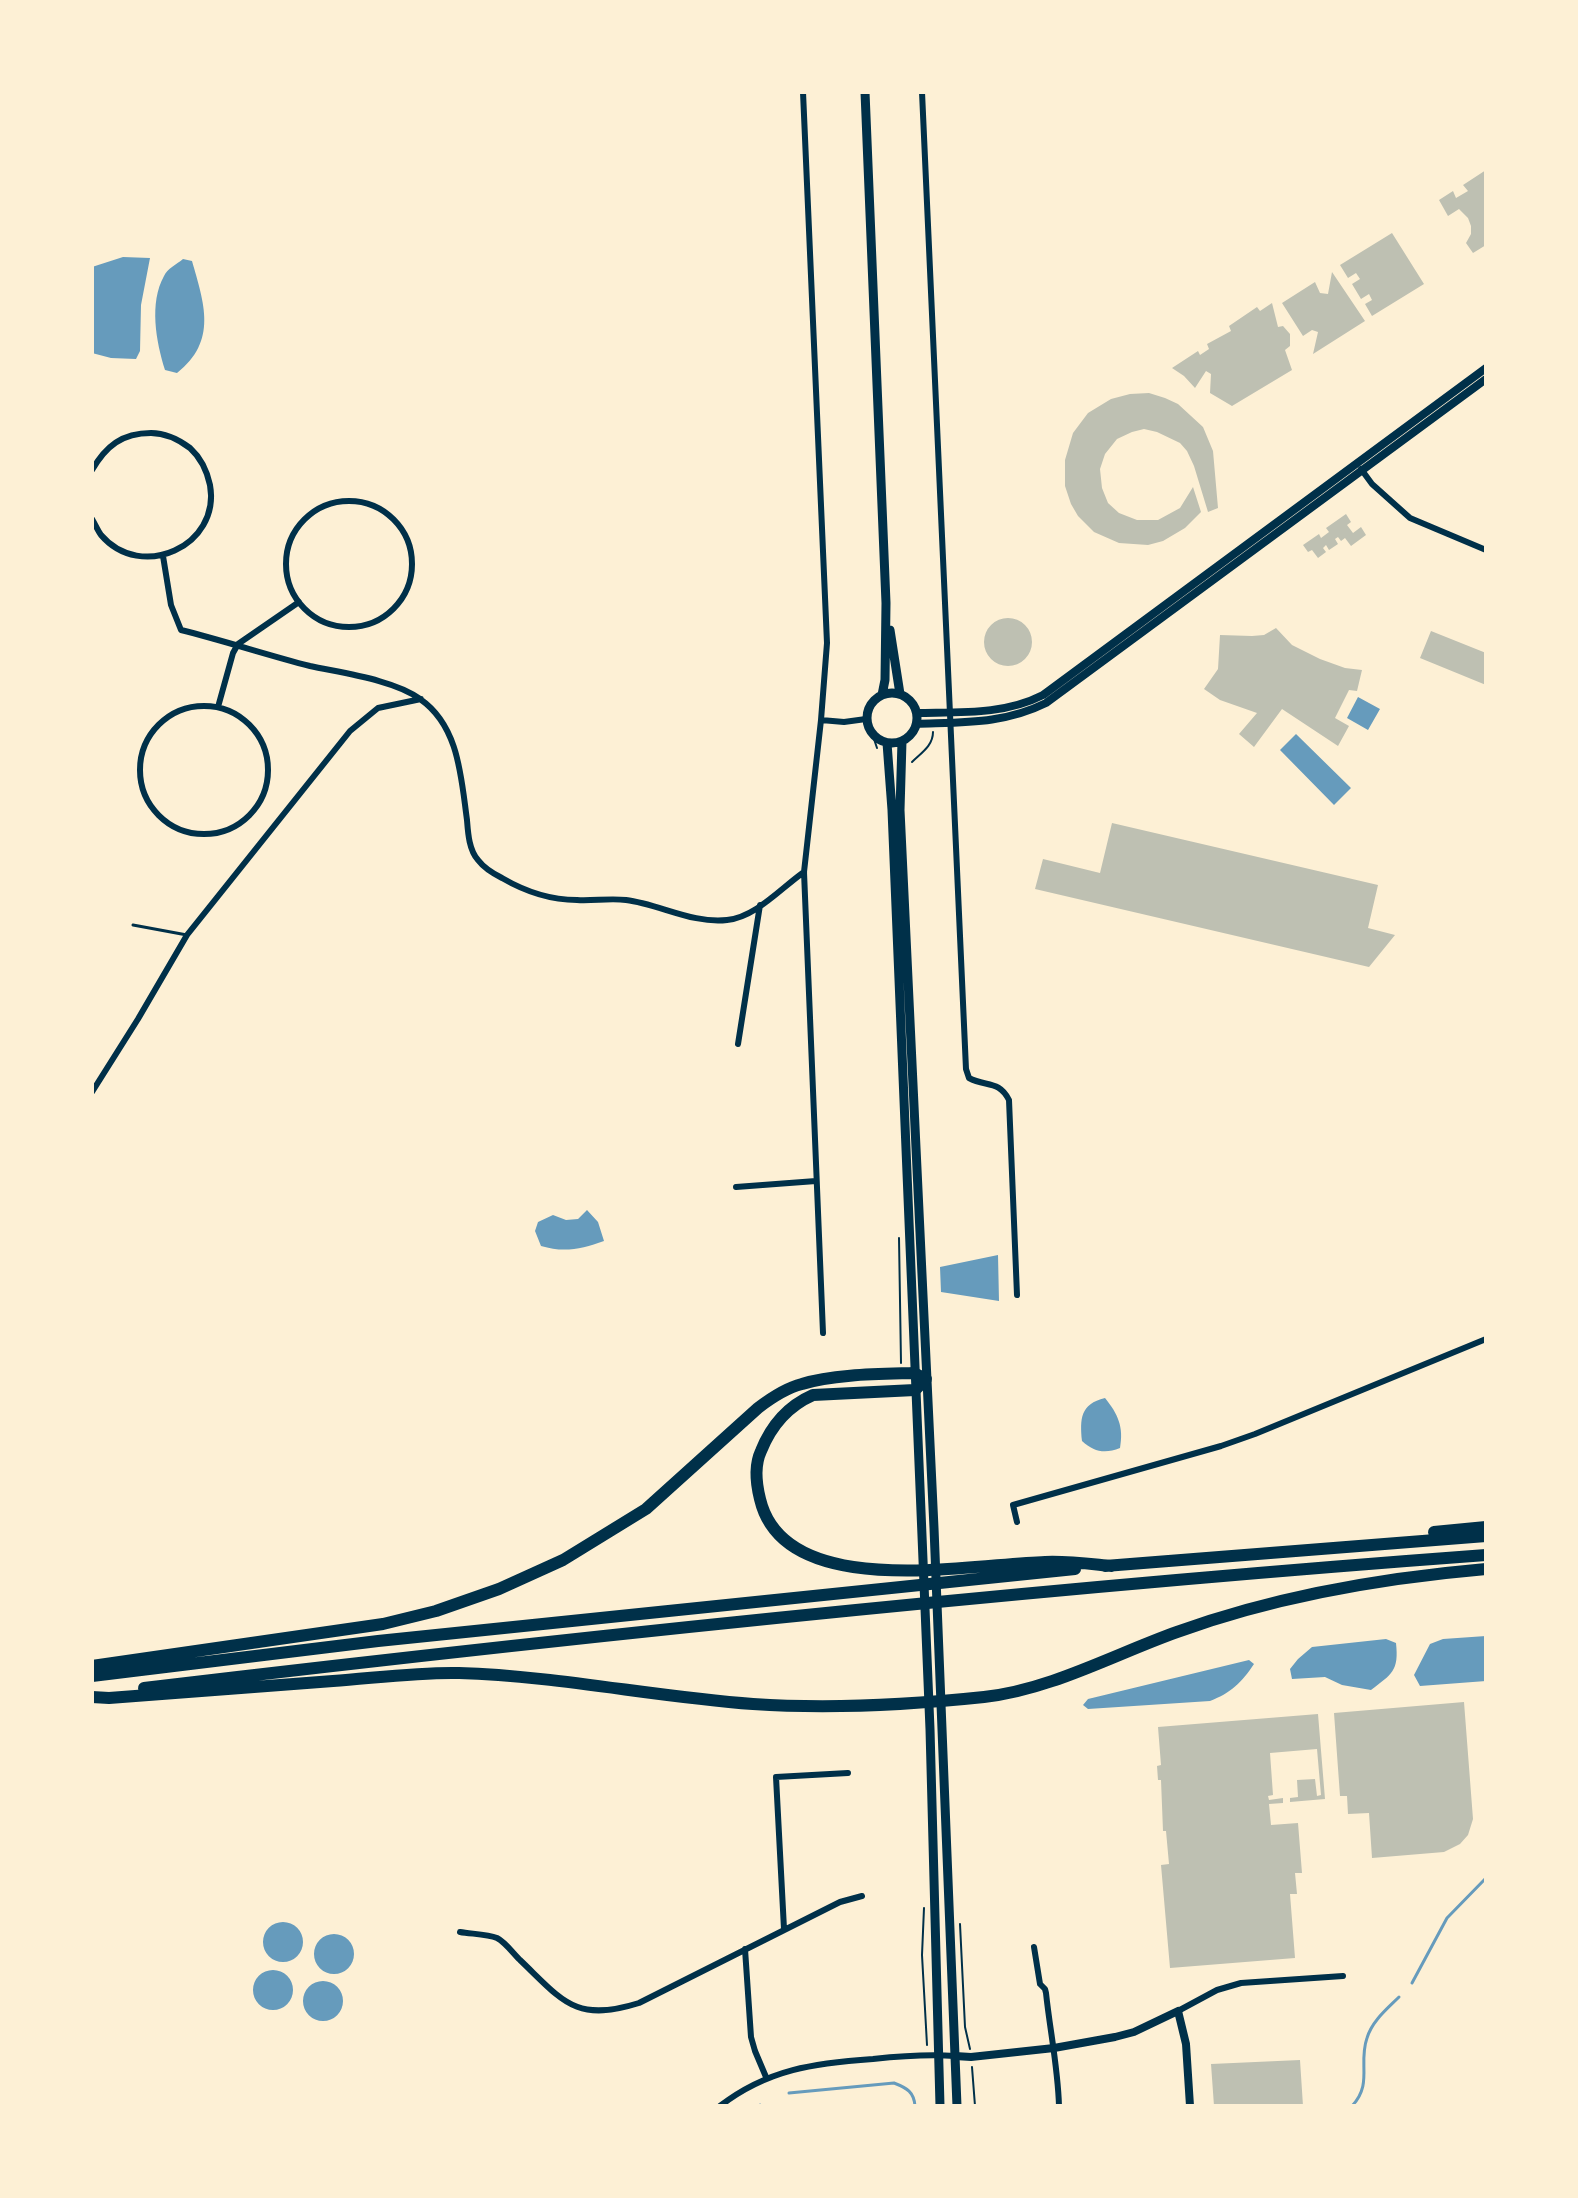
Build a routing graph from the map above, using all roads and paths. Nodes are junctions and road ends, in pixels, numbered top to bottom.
1 (803, 92) edge
2 (865, 92) edge
3 (922, 92) edge
4 (1486, 368) edge
5 (1486, 379) edge
6 (1359, 467) junction
7 (92, 470) edge
8 (92, 519) edge
9 (1486, 550) edge
10 (163, 556) junction
11 (299, 602) junction
12 (886, 603) junction
13 (238, 644) junction
14 (900, 694) junction
15 (882, 695) junction
16 (421, 699) junction
17 (218, 707) junction
18 (950, 717) junction
19 (866, 719) junction
20 (916, 719) junction
21 (821, 720) junction
22 (932, 723) junction
23 (902, 741) junction
24 (887, 743) junction
25 (913, 760) dead end
26 (804, 872) junction
27 (760, 905) junction
28 (133, 925) dead end
29 (187, 935) junction
30 (738, 1044) dead end
31 (92, 1092) edge
32 (816, 1181) junction
33 (736, 1187) dead end
34 (1017, 1295) dead end
35 (823, 1333) dead end
36 (1486, 1339) edge
37 (914, 1373) junction
38 (926, 1379) junction
39 (915, 1390) junction
40 (1017, 1522) dead end
41 (1486, 1527) edge
42 (1486, 1536) edge
43 (1380, 1544) junction
44 (1486, 1555) edge
45 (1486, 1569) edge
46 (969, 1573) junction
47 (92, 1666) edge
48 (92, 1676) edge
49 (92, 1695) edge
50 (934, 1701) junction
51 (848, 1773) dead end
52 (862, 1896) dead end
53 (960, 1917) dead end
54 (784, 1929) junction
55 (460, 1932) dead end
56 (1034, 1947) dead end
57 (745, 1949) junction
58 (1343, 1976) dead end
59 (1178, 2011) junction
60 (1054, 2048) junction
61 (937, 2055) junction
62 (955, 2056) junction
63 (971, 2057) junction
64 (766, 2077) junction
65 (720, 2106) edge
66 (940, 2106) edge
67 (957, 2106) edge
68 (975, 2106) edge
69 (1059, 2106) edge
70 (1190, 2106) edge

1 - 21 street
2 - 12 main road
3 - 18 street
4 - 6 street
5 - 6 street
6 - 9 street
6 - 18 street
7 - 10 street
8 - 10 street
10 - 13 street
11 - 11 street
11 - 13 street
12 - 14 main road
12 - 15 main road
13 - 16 street
13 - 17 street
14 - 15 main road
14 - 20 main road
15 - 19 main road
16 - 27 street
16 - 29 street
17 - 17 street
18 - 20 street
18 - 22 street
18 - 34 street
19 - 21 street
19 - 24 main road
20 - 22 street
20 - 23 main road
21 - 26 street
22 - 25 path
23 - 24 main road
23 - 38 main road
24 - 37 main road
26 - 27 street
26 - 32 street
27 - 30 street
28 - 29 lane
29 - 31 street
32 - 33 street
32 - 35 street
36 - 40 street
37 - 38 highway
37 - 39 main road
37 - 47 highway
38 - 39 highway
38 - 50 main road
39 - 46 highway
39 - 50 main road
41 - 43 highway
42 - 43 highway
43 - 46 highway
44 - 49 highway
45 - 50 highway
46 - 48 highway
49 - 50 highway
50 - 61 main road
50 - 62 main road
51 - 54 street
52 - 54 street
53 - 63 path
54 - 57 street
55 - 57 street
56 - 60 street
57 - 64 street
58 - 59 street
59 - 60 street
59 - 70 street
60 - 63 street
60 - 69 street
61 - 62 street
61 - 64 street
61 - 66 main road
62 - 63 street
62 - 67 main road
63 - 68 path
64 - 65 street

